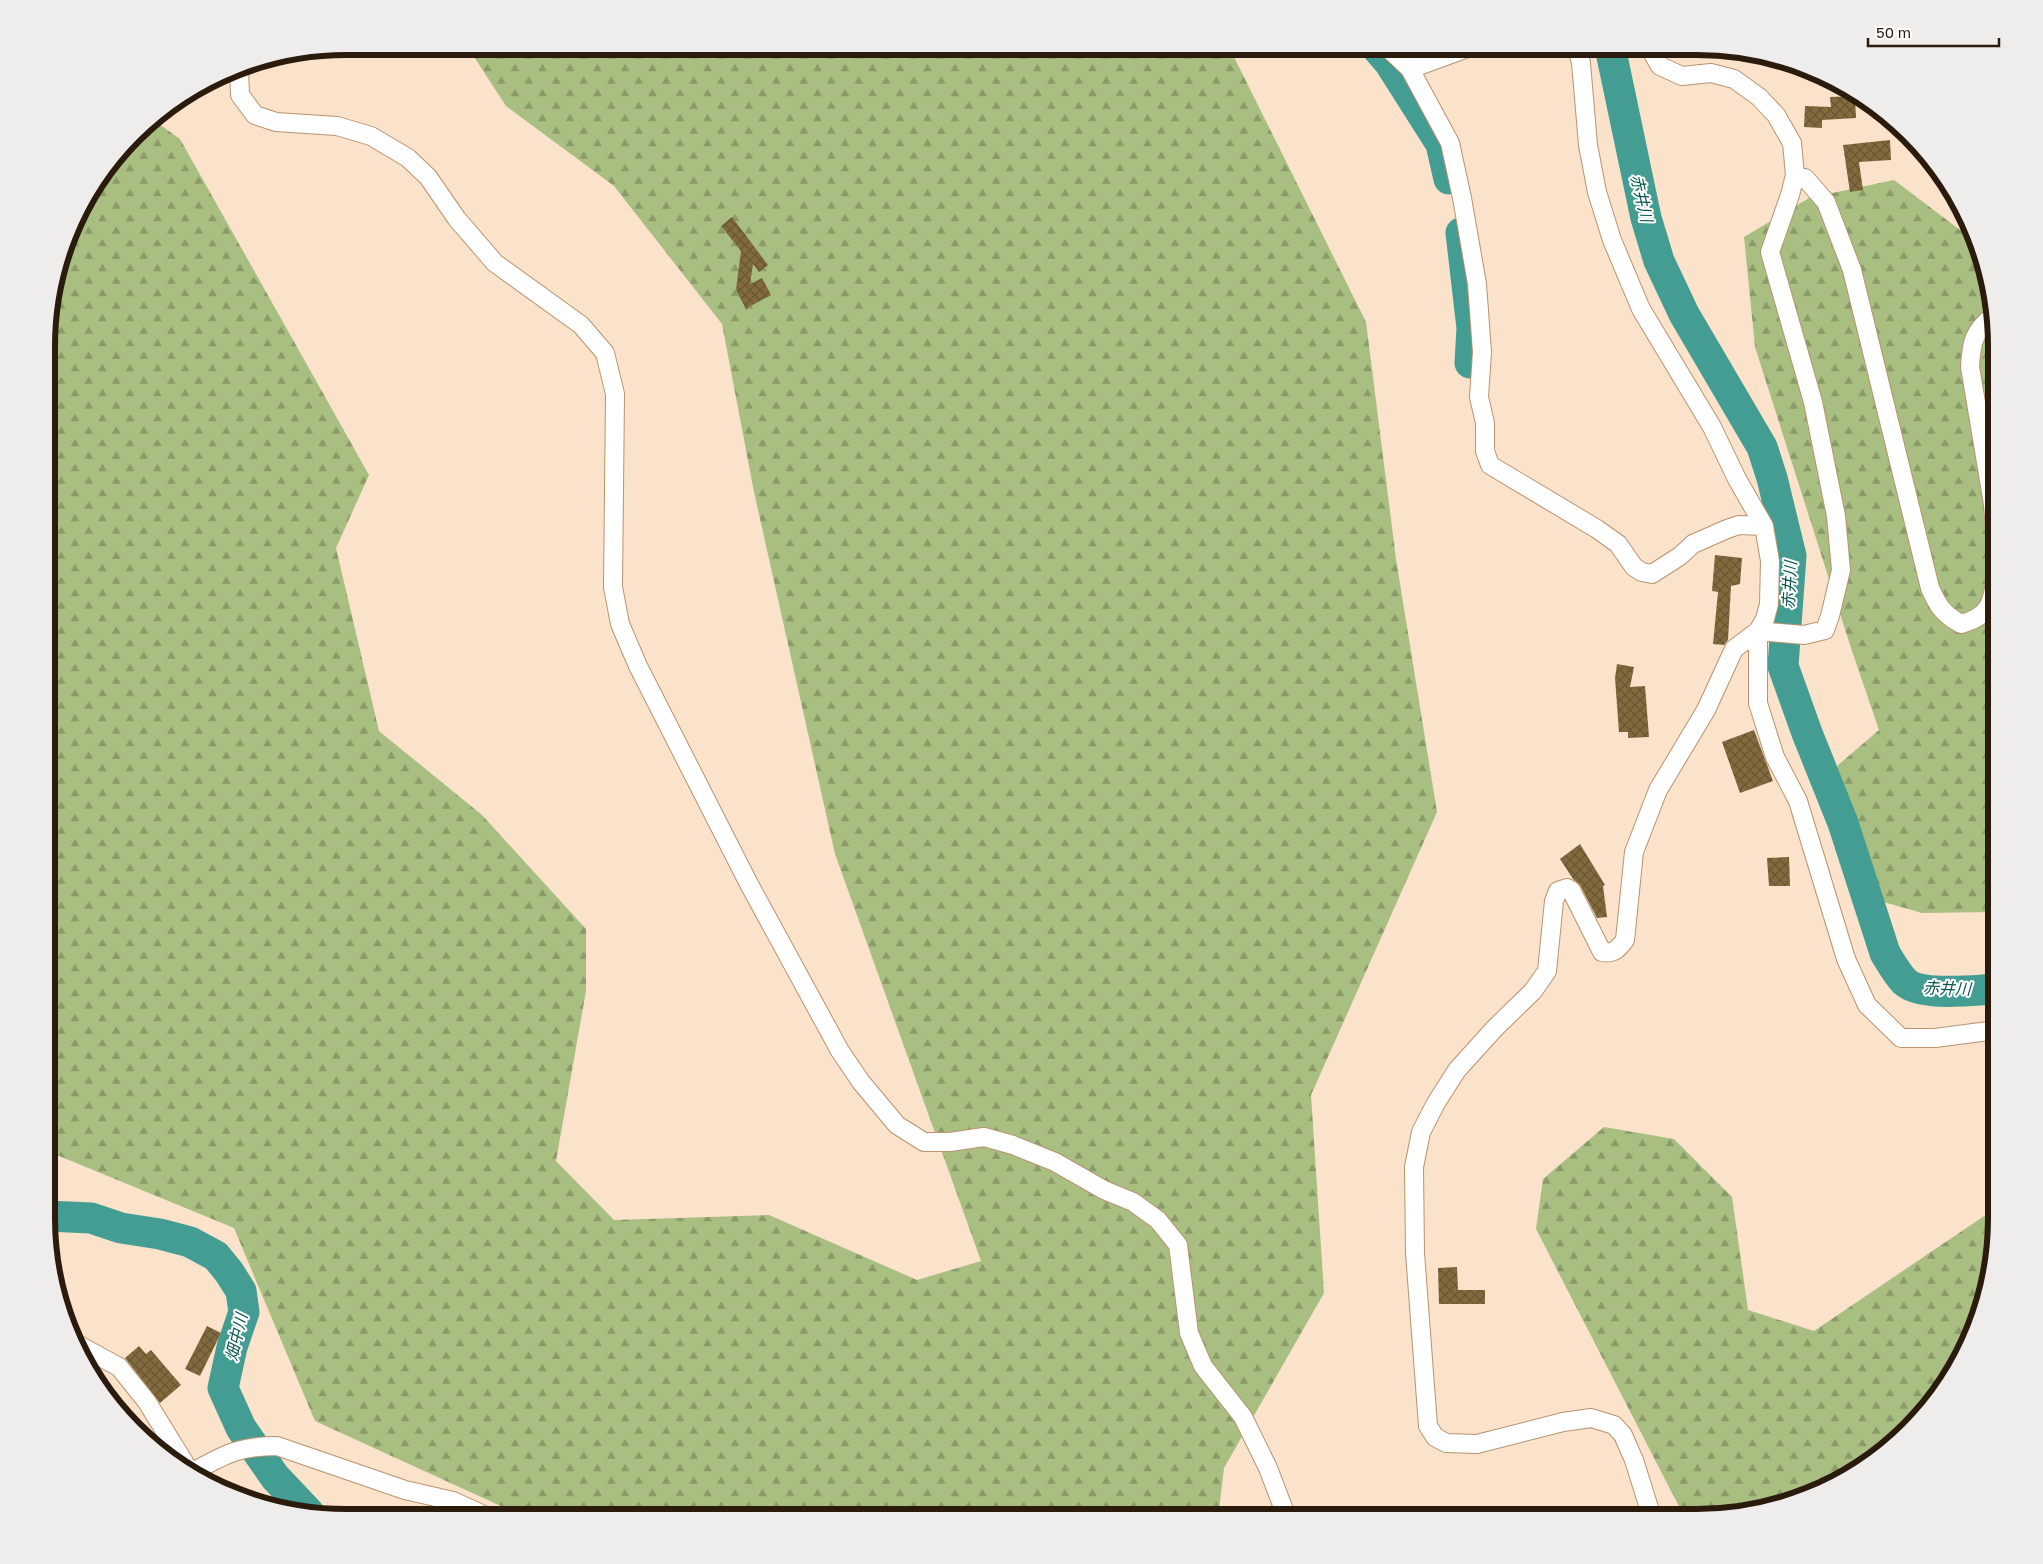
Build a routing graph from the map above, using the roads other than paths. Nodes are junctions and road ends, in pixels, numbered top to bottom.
1 (1395, 55) edge
2 (1448, 55) edge
3 (1579, 55) edge
4 (1654, 55) edge
5 (1410, 69) junction
6 (239, 75) edge
7 (1795, 175) junction
8 (1987, 322) edge
9 (1988, 474) edge
10 (1764, 526) junction
11 (1988, 611) edge
12 (1764, 632) junction
13 (1988, 1031) edge
14 (87, 1351) edge
15 (182, 1458) edge
16 (199, 1469) edge
17 (469, 1509) edge
18 (1284, 1509) edge
19 (1650, 1509) edge

1 - 5 street
2 - 5 street
3 - 10 street
4 - 7 street
5 - 10 street
6 - 18 street
7 - 11 street
7 - 12 street
8 - 9 street
10 - 12 street
12 - 13 street
12 - 19 street
14 - 15 street
16 - 17 street

